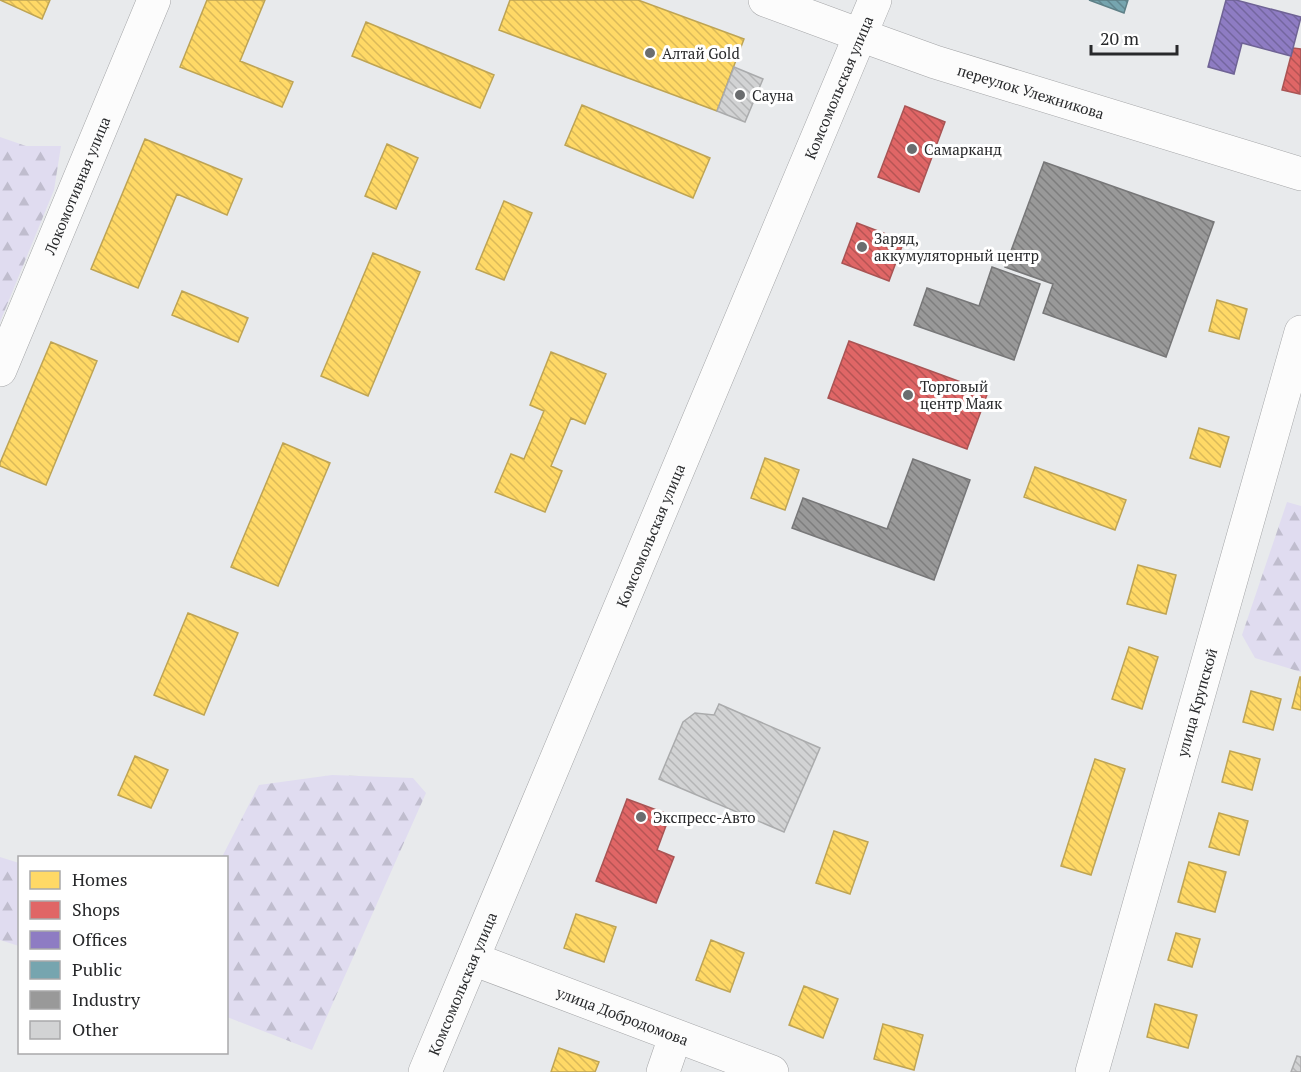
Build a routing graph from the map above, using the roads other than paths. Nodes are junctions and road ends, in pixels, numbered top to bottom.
1 (154, 0) edge
2 (765, 0) edge
3 (875, 0) edge
4 (860, 35) junction
5 (1301, 174) edge
6 (1301, 332) edge
7 (0, 370) edge
8 (473, 959) junction
9 (675, 1037) junction
10 (425, 1072) edge
11 (663, 1072) edge
12 (772, 1072) edge
13 (1092, 1072) edge

1 - 7 street, Локомотивная улица
2 - 4 street, переулок Улежникова
3 - 4 street, Комсомольская улица
4 - 5 street, переулок Улежникова
4 - 8 street, Комсомольская улица
6 - 13 street, улица Крупской
8 - 9 street, улица Добродомова
8 - 10 street, Комсомольская улица
9 - 11 street
9 - 12 street, улица Добродомова

